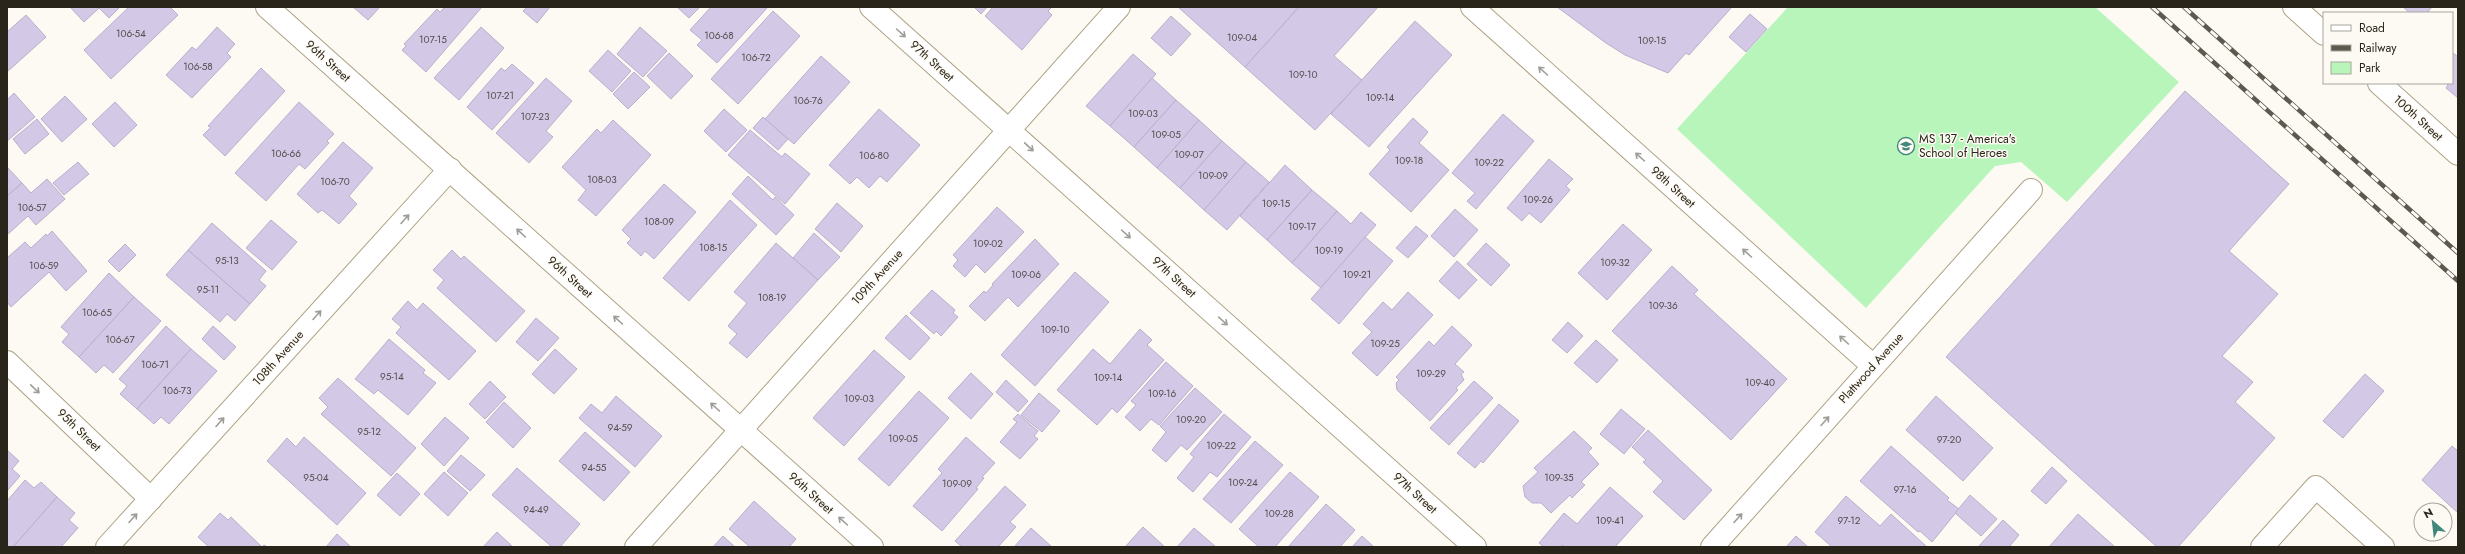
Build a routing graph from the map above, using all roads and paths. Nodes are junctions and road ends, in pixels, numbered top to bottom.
1 (267, 7) edge
2 (871, 7) edge
3 (1119, 7) edge
4 (1472, 7) edge
5 (2294, 7) edge
6 (2323, 33) edge
7 (2380, 84) edge
8 (1010, 129) junction
9 (2458, 154) edge
10 (450, 169) junction
11 (2031, 190) dead end
12 (7, 362) edge
13 (1873, 366) junction
14 (740, 430) junction
15 (150, 499) junction
16 (107, 547) edge
17 (636, 547) edge
18 (872, 547) edge
19 (1475, 547) edge
20 (1712, 547) edge
21 (2262, 547) edge
22 (2383, 547) edge

1 - 10 street, 96th Street
2 -> 8 street, 97th Street
3 - 8 street, 109th Avenue
13 -> 4 street, 98th Street
5 - 6 street
7 - 9 street, 100th Street
8 - 14 street, 109th Avenue
8 -> 19 street, 97th Street
14 -> 10 street, 96th Street
15 -> 10 street, 108th Avenue
11 - 13 street, Plattwood Avenue
12 -> 15 street, 95th Street
20 -> 13 street, Plattwood Avenue
14 - 17 street, 109th Avenue
18 -> 14 street, 96th Street
16 -> 15 street, 108th Avenue
21 - 22 street

